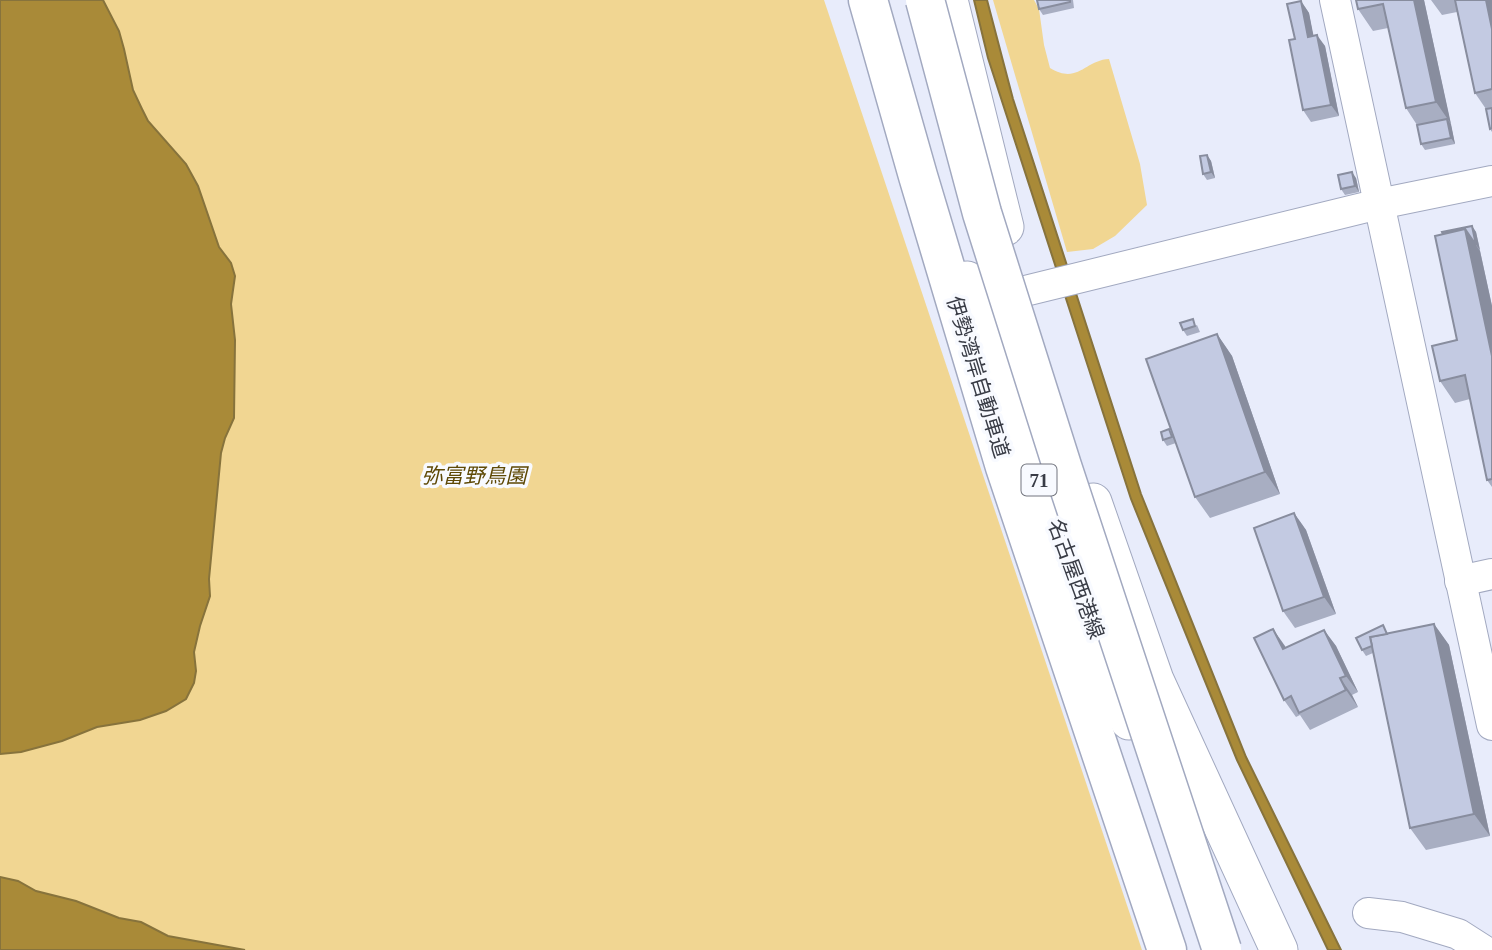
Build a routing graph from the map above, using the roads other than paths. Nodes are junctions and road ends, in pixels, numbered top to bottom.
1 (868, 0) edge
2 (878, 0) edge
3 (925, 0) edge
4 (940, 0) edge
5 (949, 0) edge
6 (1335, 0) edge
7 (1492, 181) edge
8 (1379, 204) junction
9 (982, 213) junction
10 (1050, 285) junction
11 (1492, 574) edge
12 (1460, 581) junction
13 (1492, 725) edge
14 (1368, 913) dead end
15 (1167, 950) edge
16 (1222, 950) edge
17 (1229, 950) edge
18 (1279, 950) edge
19 (1483, 950) edge

1 - 15 highway, 伊勢湾岸自動車道
2 - 17 main road, 名古屋西港線 / 71
3 - 9 highway, bridge
4 - 9 highway, bridge
5 - 10 main road, 名古屋西港線 / 71
6 - 8 lane
7 - 8 lane
8 - 10 lane
8 - 12 lane
9 - 16 highway, bridge
10 - 18 main road, 名古屋西港線 / 71
11 - 12 lane
12 - 13 lane
14 - 19 lane

